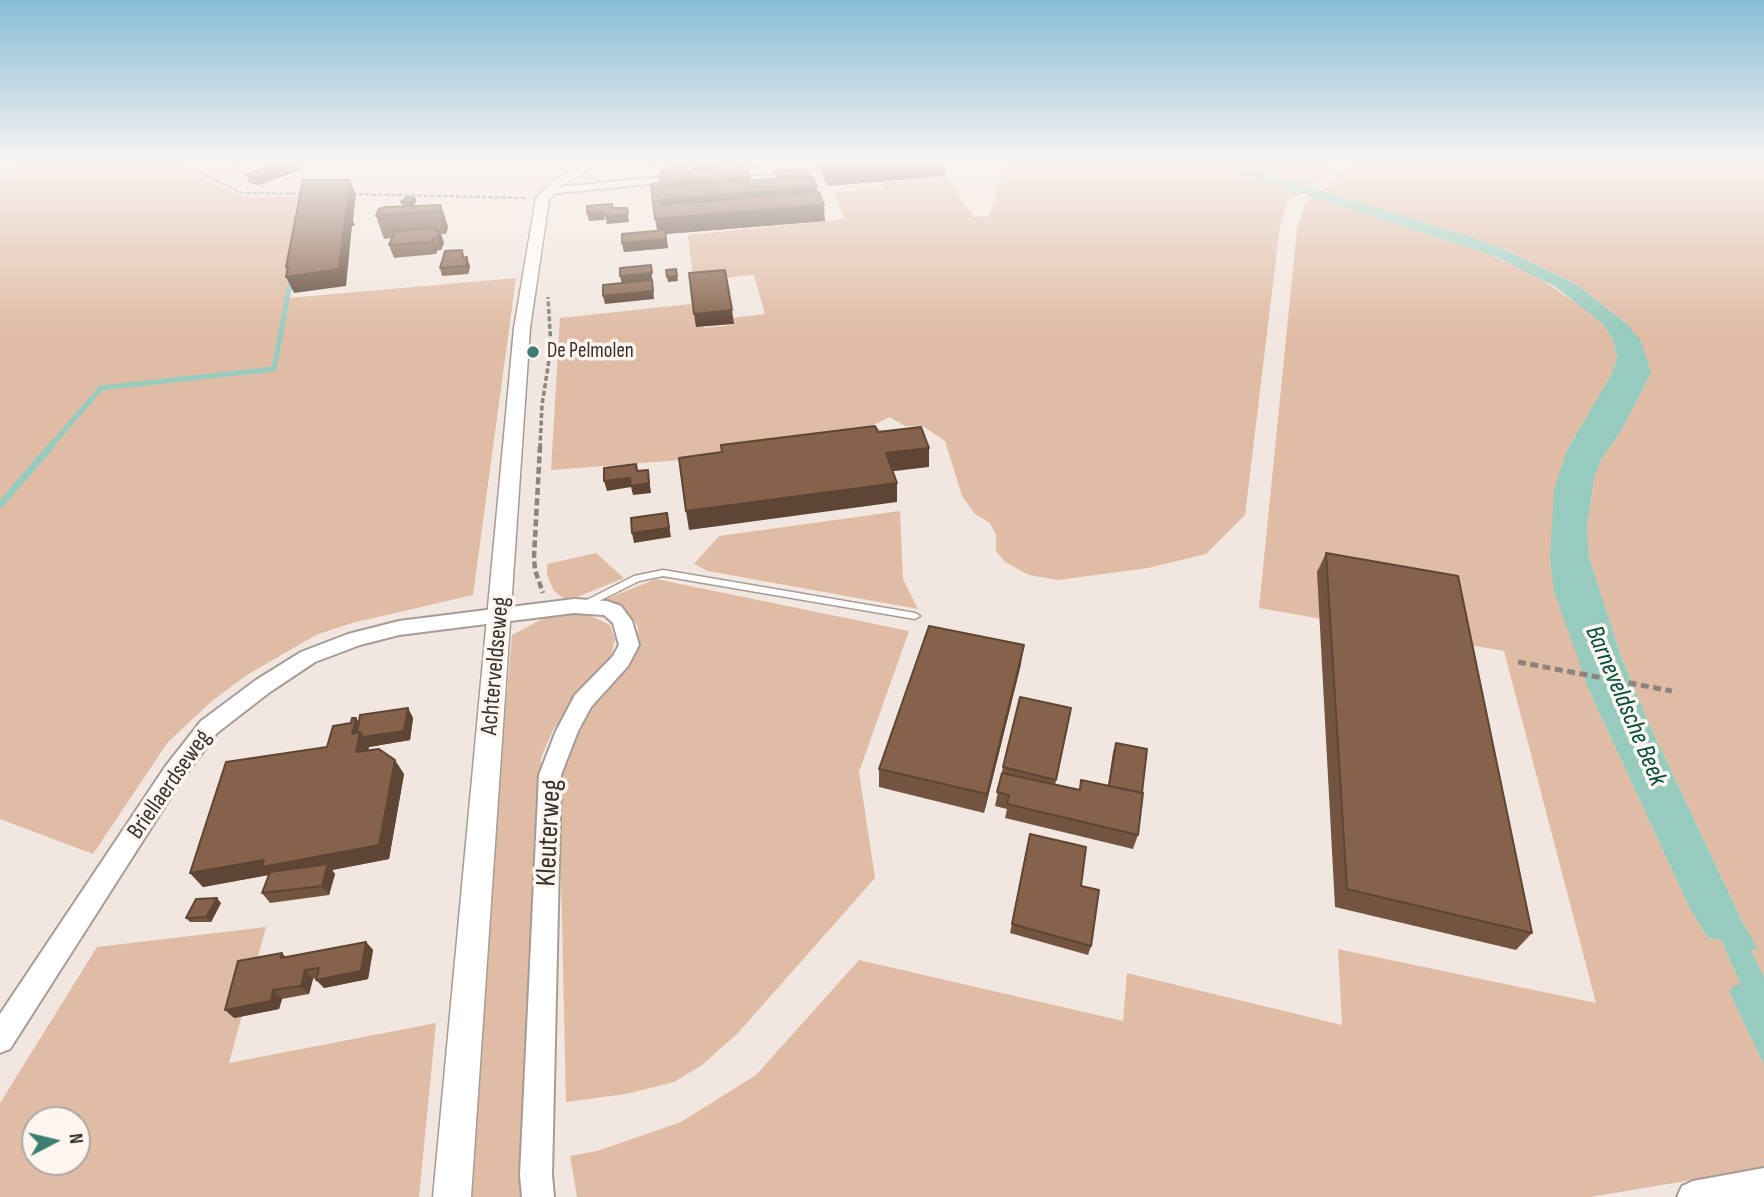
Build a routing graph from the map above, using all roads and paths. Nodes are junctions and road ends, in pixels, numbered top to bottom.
1 (541, 220) edge
2 (549, 284) dead end
3 (583, 605) junction
4 (549, 608) junction
5 (500, 615) junction
6 (915, 616) dead end
7 (1518, 662) dead end
8 (1672, 691) dead end
9 (0, 1039) edge
10 (1764, 1184) edge
11 (452, 1197) edge
12 (538, 1197) edge
13 (1693, 1197) edge

1 - 5 street, Achterveldseweg
2 - 4 path, Achterveldseweg
3 - 4 street, Kleuterweg
3 - 6 lane
3 - 12 street, Kleuterweg
4 - 5 street, Kleuterweg
5 - 9 street, Briellaerdseweg
5 - 11 street, Achterveldseweg
7 - 8 path
10 - 13 street

